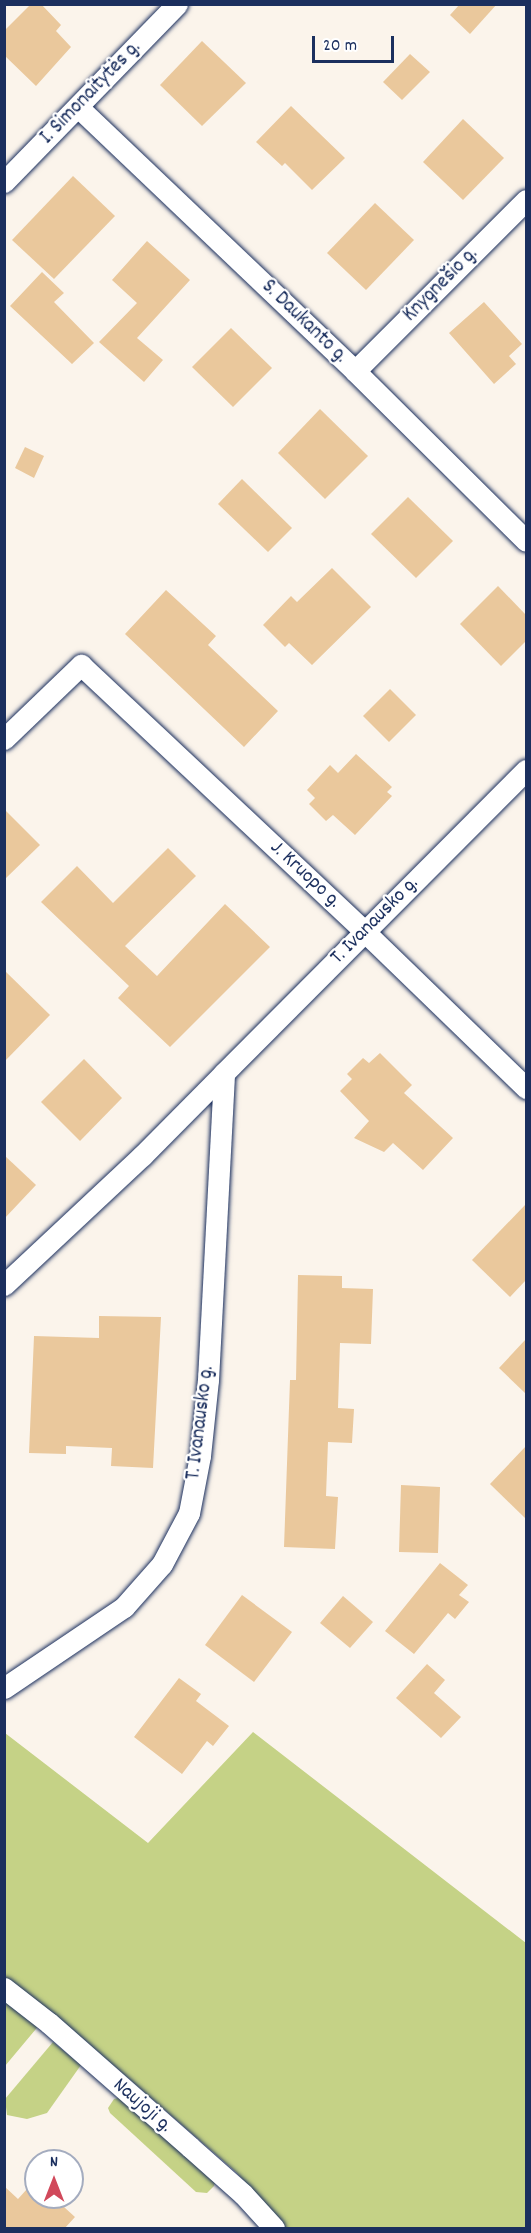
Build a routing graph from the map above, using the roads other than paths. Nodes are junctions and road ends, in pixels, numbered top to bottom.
1 (177, 4) edge
2 (78, 107) junction
3 (4, 182) edge
4 (526, 200) edge
5 (355, 371) junction
6 (526, 541) edge
7 (4, 739) edge
8 (526, 770) edge
9 (364, 931) junction
10 (224, 1074) junction
11 (526, 1088) edge
12 (4, 1285) edge
13 (4, 1688) edge
14 (4, 1988) edge
15 (274, 2229) edge

1 - 2 street, I. Simonaitytės g.
2 - 3 street, I. Simonaitytės g.
2 - 5 street, S. Daukanto g.
4 - 5 street, Knygnešio g.
5 - 6 street, S. Daukanto g.
7 - 9 street, J. Kruopo g.
8 - 9 street, T. Ivanausko g.
9 - 10 street, T. Ivanausko g.
9 - 11 street, J. Kruopo g.
10 - 12 street, T. Ivanausko g.
10 - 13 street, T. Ivanausko g.
14 - 15 street, Naujoji g.

